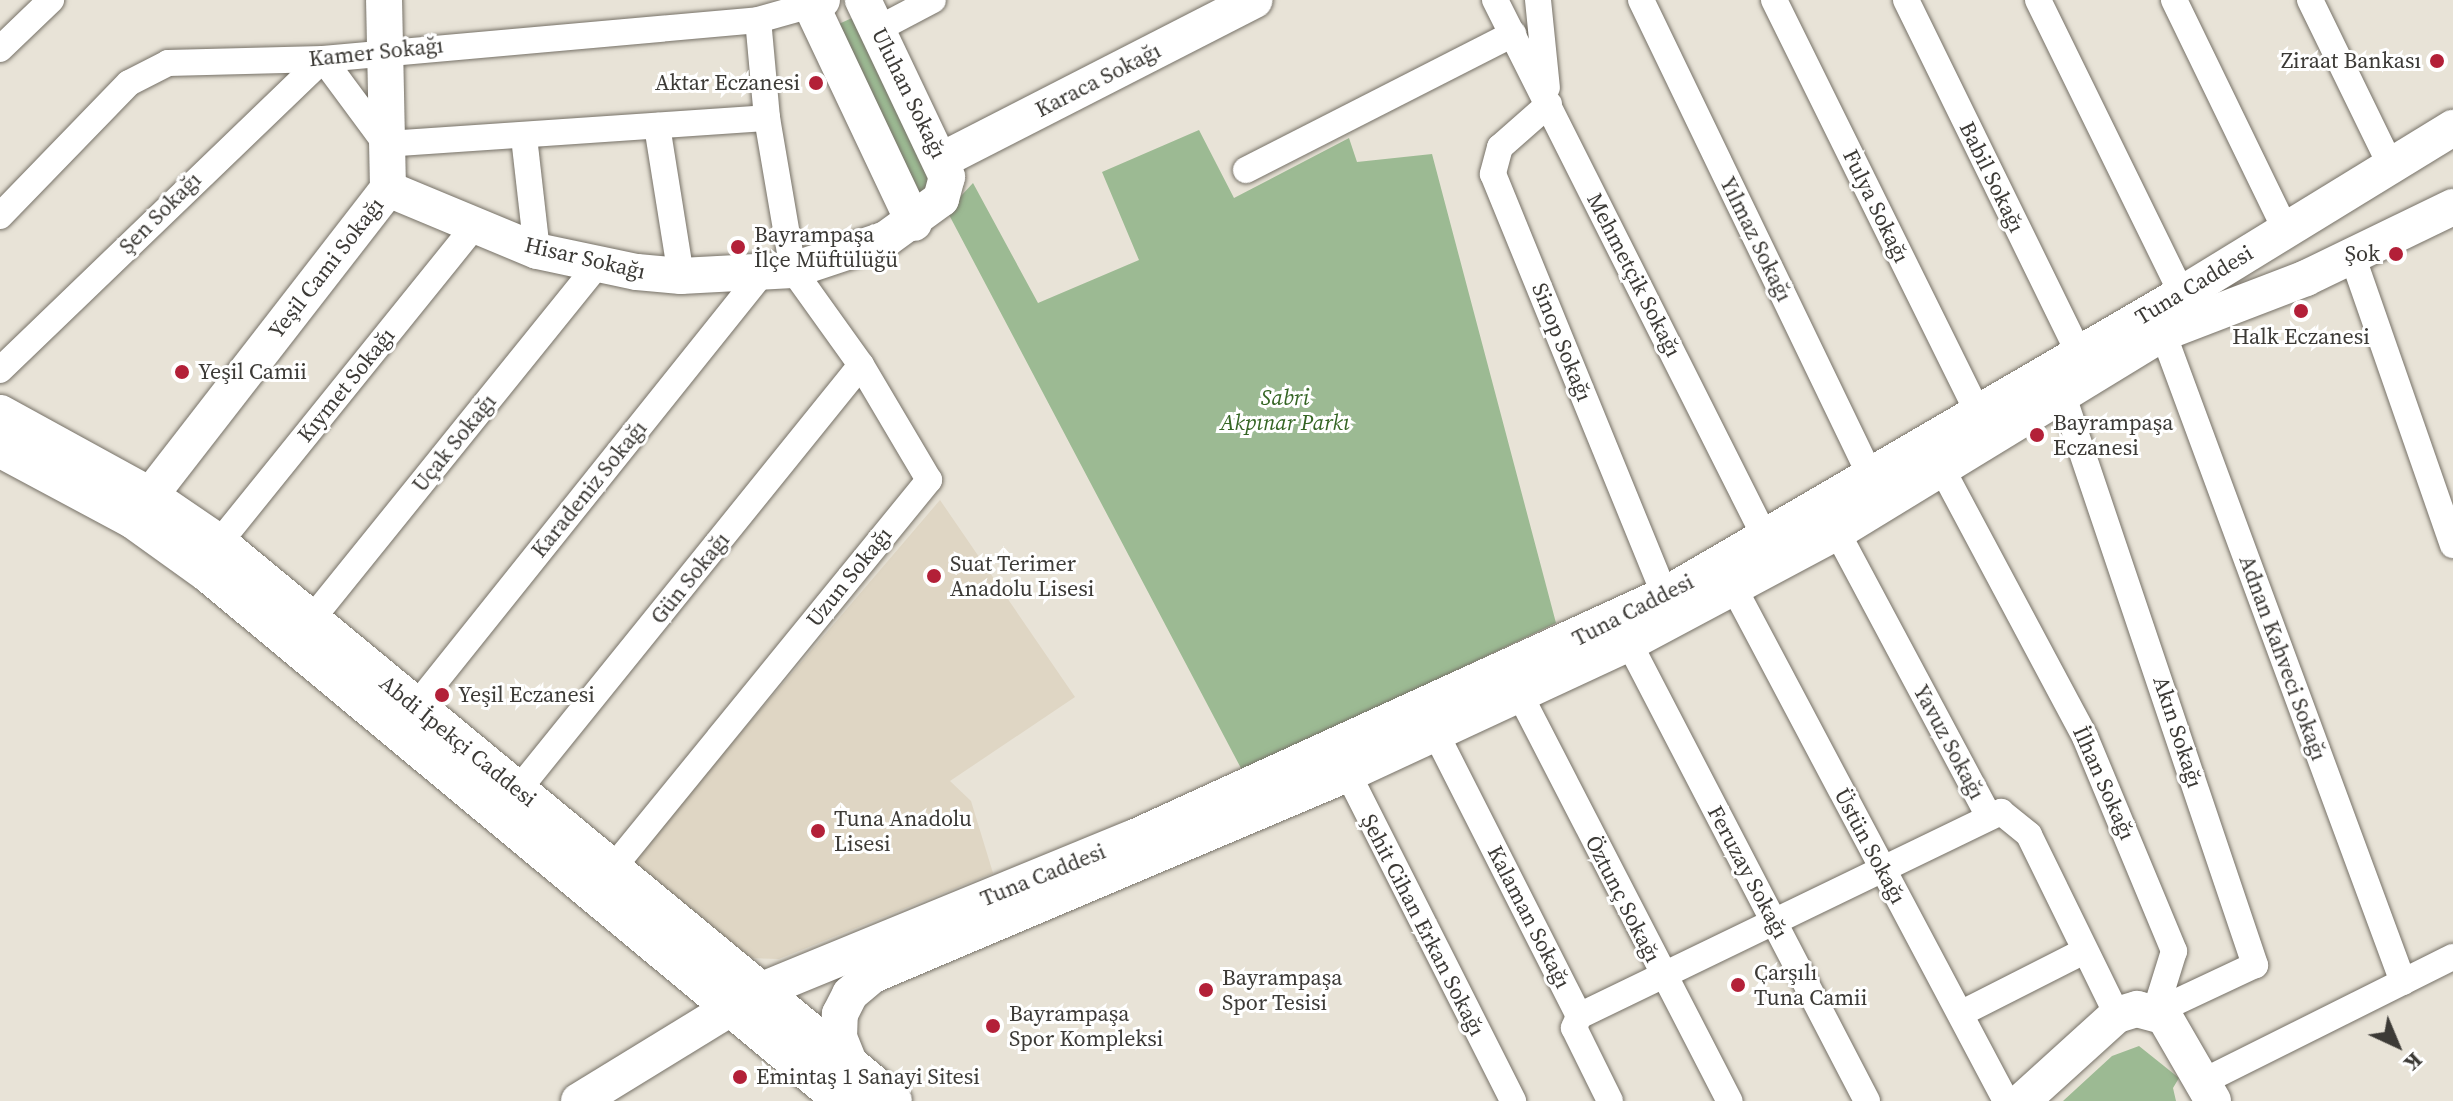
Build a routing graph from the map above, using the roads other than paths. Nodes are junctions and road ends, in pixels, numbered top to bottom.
1 (51, 0) edge
2 (384, 0) edge
3 (933, 0) edge
4 (1254, 0) edge
5 (1495, 0) edge
6 (1538, 0) edge
7 (1641, 0) edge
8 (1774, 0) edge
9 (1906, 0) edge
10 (2038, 0) edge
11 (2174, 0) edge
12 (2310, 0) edge
13 (816, 3) edge
14 (870, 14) edge
15 (758, 20) junction
16 (1513, 34) junction
17 (0, 49) edge
18 (387, 50) junction
19 (323, 59) junction
20 (1549, 104) junction
21 (767, 118) junction
22 (657, 126) junction
23 (2453, 128) edge
24 (524, 137) junction
25 (386, 144) junction
26 (942, 160) junction
27 (2390, 164) junction
28 (1246, 170) dead end
29 (388, 189) junction
30 (2453, 207) edge
31 (0, 216) edge
32 (914, 223) junction
33 (475, 226) junction
34 (2285, 229) junction
35 (537, 251) junction
36 (2353, 258) junction
37 (597, 265) junction
38 (778, 271) junction
39 (681, 276) junction
40 (2182, 294) junction
41 (2163, 333) junction
42 (2079, 353) junction
43 (861, 365) junction
44 (0, 370) edge
45 (2063, 396) junction
46 (1978, 413) junction
47 (0, 415) edge
48 (0, 447) edge
49 (1942, 469) junction
50 (1871, 477) junction
51 (142, 508) junction
52 (1837, 532) junction
53 (1766, 539) junction
54 (218, 544) junction
55 (2453, 545) edge
56 (1735, 590) junction
57 (1665, 595) junction
58 (311, 620) junction
59 (1629, 643) junction
60 (1520, 695) junction
61 (415, 707) junction
62 (1436, 734) junction
63 (1341, 761) junction
64 (518, 790) junction
65 (1989, 817) junction
66 (612, 869) junction
67 (1881, 869) junction
68 (1773, 921) junction
69 (2084, 951) junction
70 (671, 954) junction
71 (843, 956) junction
72 (2453, 957) edge
73 (1661, 974) junction
74 (2403, 982) junction
75 (752, 1008) junction
76 (1964, 1012) junction
77 (2155, 1012) junction
78 (2117, 1015) junction
79 (1579, 1016) junction
80 (798, 1020) junction
81 (687, 1033) junction
82 (797, 1059) junction
83 (848, 1084) edge
84 (2209, 1091) edge
85 (588, 1096) edge
86 (892, 1101) edge
87 (1513, 1101) edge
88 (1610, 1101) edge
89 (1730, 1101) edge
90 (1867, 1101) edge
91 (2006, 1101) edge
92 (2022, 1101) edge

1 - 17 street
2 - 18 main road, Yeşil Cami Sokağı
3 - 14 street
4 - 26 main road, Karaca Sokağı
5 - 16 street
6 - 20 street, Mehmetçik Sokağı
7 - 50 street, Yılmaz Sokağı
8 - 46 street, Fulya Sokağı
9 - 42 street, Babil Sokağı
10 - 40 street
11 - 34 street
12 - 27 street
13 - 15 street, Kamer Sokağı
13 - 32 main road
14 - 26 main road, Uluhan Sokağı
15 - 18 street, Kamer Sokağı
15 - 21 street
16 - 20 street
16 - 28 street
18 - 19 street, Kamer Sokağı
18 - 25 main road, Yeşil Cami Sokağı
19 - 25 street
19 - 31 street, Kamer Sokağı
19 - 44 street, Şen Sokağı
20 - 53 street, Mehmetçik Sokağı
20 - 57 street, Sinop Sokağı
21 - 22 street
21 - 38 street
22 - 24 street
22 - 39 street
23 - 27 main road, Tuna Caddesi
24 - 25 street
24 - 35 street
25 - 29 main road, Yeşil Cami Sokağı
26 - 32 main road, Uluhan Sokağı
27 - 34 main road, Tuna Caddesi
29 - 33 main road, Hisar Sokağı
29 - 51 main road, Yeşil Cami Sokağı
30 - 36 main road, Tuna Caddesi
32 - 38 main road, Uluhan Sokağı
33 - 35 main road, Hisar Sokağı
33 - 54 street, Kıymet Sokağı
34 - 40 main road, Tuna Caddesi
35 - 37 main road, Hisar Sokağı
36 - 41 main road, Tuna Caddesi
36 - 55 street
37 - 39 main road, Hisar Sokağı
37 - 58 street, Uçak Sokağı
38 - 39 main road, Hisar Sokağı
38 - 43 street, Uzun Sokağı
38 - 61 street, Karadeniz Sokağı
40 - 42 main road, Tuna Caddesi
41 - 45 main road, Tuna Caddesi
41 - 74 street, Adnan Kahveci Sokağı
42 - 46 main road, Tuna Caddesi
43 - 64 street, Gün Sokağı
43 - 66 street, Uzun Sokağı
45 - 49 main road, Tuna Caddesi
45 - 77 street, Akın Sokağı
46 - 50 main road, Tuna Caddesi
47 - 51 main road, Abdi İpekçi Caddesi
48 - 51 main road, Abdi İpekçi Caddesi
49 - 52 main road, Tuna Caddesi
49 - 77 street, İlhan Sokağı
50 - 53 main road, Tuna Caddesi
51 - 54 main road, Abdi İpekçi Caddesi
51 - 70 main road, Abdi İpekçi Caddesi
52 - 56 main road, Tuna Caddesi
52 - 65 street, Yavuz Sokağı
53 - 57 main road, Tuna Caddesi
54 - 58 main road, Abdi İpekçi Caddesi
56 - 59 main road, Tuna Caddesi
56 - 67 street, Üstün Sokağı
57 - 63 main road, Tuna Caddesi
58 - 61 main road, Abdi İpekçi Caddesi
59 - 60 main road, Tuna Caddesi
59 - 68 street, Feruzay Sokağı
60 - 62 main road, Tuna Caddesi
60 - 73 street, Öztunç Sokağı
61 - 64 main road, Abdi İpekçi Caddesi
62 - 63 main road, Tuna Caddesi
62 - 79 street, Kalaman Sokağı
63 - 71 main road, Tuna Caddesi
63 - 83 main road, Tuna Caddesi
63 - 87 street, Şehit Cihan Erkan Sokağı
64 - 66 main road, Abdi İpekçi Caddesi
65 - 67 street
65 - 69 street, Yavuz Sokağı
66 - 75 main road, Abdi İpekçi Caddesi
67 - 68 street
67 - 76 street, Üstün Sokağı
68 - 73 street
68 - 90 street, Feruzay Sokağı
69 - 76 street
69 - 78 street, Yavuz Sokağı
70 - 75 main road, Abdi İpekçi Caddesi
70 - 81 main road
71 - 75 main road, Tuna Caddesi
71 - 80 main road
72 - 74 street
73 - 79 street
73 - 89 street, Öztunç Sokağı
74 - 84 street
75 - 80 main road, Abdi İpekçi Caddesi
75 - 81 main road
75 - 82 main road, Abdi İpekçi Caddesi
75 - 85 main road
76 - 91 street, Üstün Sokağı
77 - 78 main road
77 - 84 main road
78 - 92 main road
79 - 88 street, Kalaman Sokağı
80 - 82 main road
80 - 83 main road, Abdi İpekçi Caddesi
81 - 85 main road
82 - 83 main road, Abdi İpekçi Caddesi
83 - 86 main road, Abdi İpekçi Caddesi

